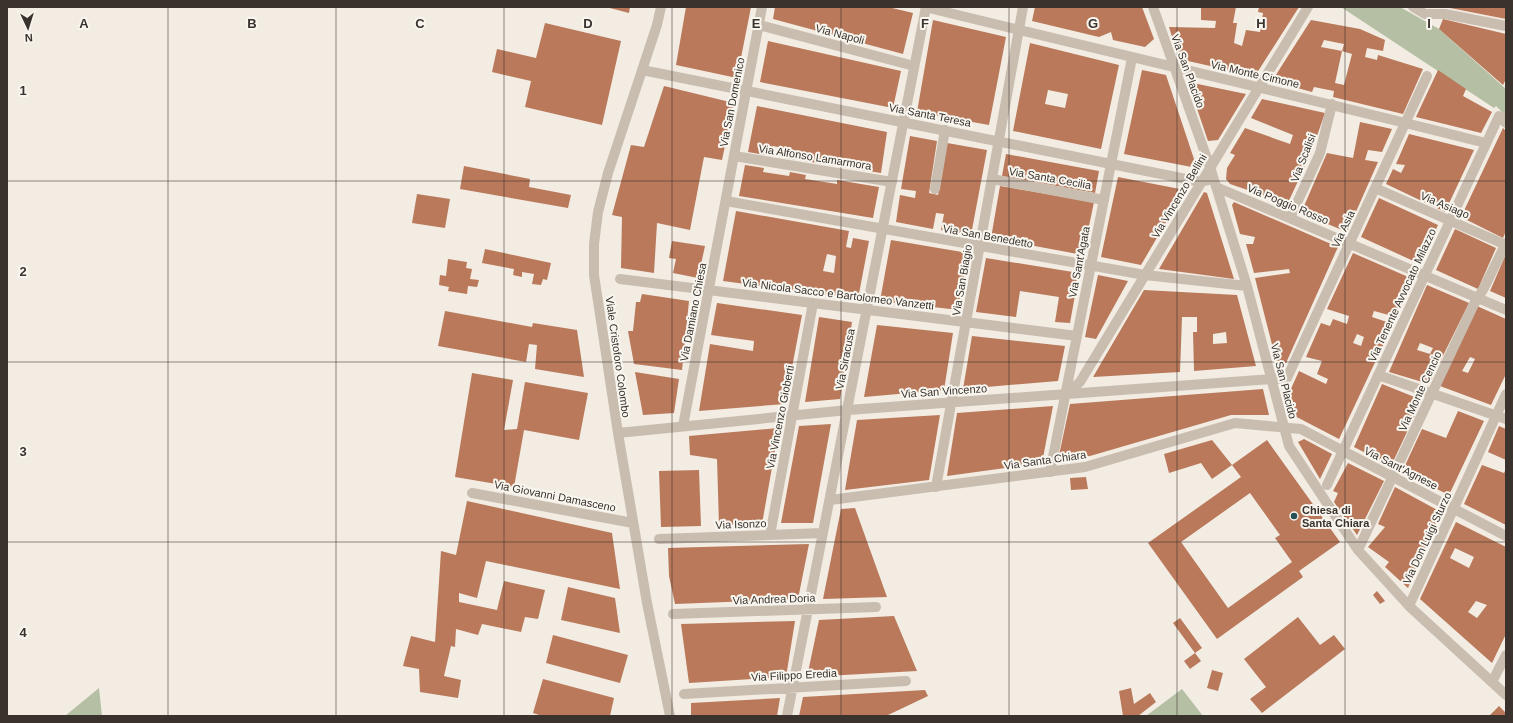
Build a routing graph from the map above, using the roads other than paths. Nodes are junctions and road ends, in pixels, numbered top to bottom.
1 (662, 7) edge
2 (762, 7) edge
3 (926, 7) edge
4 (1023, 7) edge
5 (1153, 7) edge
6 (1308, 7) edge
7 (1412, 7) edge
8 (1436, 10) edge
9 (759, 25) junction
10 (1506, 26) edge
11 (1019, 30) junction
12 (1132, 58) junction
13 (914, 66) junction
14 (1174, 68) junction
15 (642, 70) junction
16 (1427, 76) dead end
17 (1259, 86) junction
18 (747, 91) junction
19 (1332, 104) junction
20 (903, 122) junction
21 (1406, 123) junction
22 (1506, 123) edge
23 (945, 130) junction
24 (999, 141) junction
25 (1486, 144) junction
26 (734, 156) junction
27 (1111, 163) junction
28 (1210, 168) junction
29 (992, 179) junction
30 (892, 182) junction
31 (1201, 182) junction
32 (1215, 183) junction
33 (1375, 188) junction
34 (934, 189) dead end
35 (1104, 200) junction
36 (726, 201) junction
37 (1290, 218) junction
38 (1450, 220) junction
39 (883, 229) junction
40 (1350, 244) junction
41 (1506, 244) edge
42 (980, 246) junction
43 (1091, 266) junction
44 (1145, 275) junction
45 (1425, 275) junction
46 (620, 279) dead end
47 (1247, 286) junction
48 (709, 290) junction
49 (1478, 298) junction
50 (813, 303) junction
51 (867, 310) junction
52 (1506, 310) edge
53 (966, 322) junction
54 (1077, 336) junction
55 (1378, 375) junction
56 (1272, 379) junction
57 (1066, 394) junction
58 (1432, 394) junction
59 (1506, 394) edge
60 (952, 402) junction
61 (848, 410) junction
62 (792, 415) junction
63 (1496, 416) junction
64 (1506, 419) edge
65 (683, 426) junction
66 (1283, 426) junction
67 (618, 433) junction
68 (1343, 451) junction
69 (1050, 472) junction
70 (1392, 477) junction
71 (1327, 485) dead end
72 (936, 487) junction
73 (472, 493) dead end
74 (830, 500) junction
75 (1454, 509) junction
76 (633, 523) junction
77 (824, 533) junction
78 (770, 535) junction
79 (1506, 536) edge
80 (659, 539) dead end
81 (1358, 550) junction
82 (1409, 606) junction
83 (876, 607) dead end
84 (808, 610) junction
85 (673, 614) dead end
86 (1506, 655) edge
87 (906, 681) dead end
88 (1492, 682) junction
89 (793, 687) junction
90 (684, 694) dead end
91 (1506, 695) edge
92 (670, 716) edge
93 (787, 716) edge

1 - 15 street, Viale Cristoforo Colombo
2 - 9 street, Via San Domenico
3 - 11 street, Via Monte Cimone
3 - 13 street, Via Siracusa
4 - 11 street, Via San Biagio
5 - 14 street, Via San Placido
6 - 17 street, Via Vincenzo Bellini
7 - 8 street
8 - 10 street
9 - 13 street, Via Napoli
9 - 18 street, Via San Domenico
11 - 12 street, Via Monte Cimone
11 - 24 street, Via San Biagio
12 - 14 street, Via Monte Cimone
12 - 27 street, Via Sant'Agata
13 - 20 street, Via Siracusa
14 - 17 street, Via Monte Cimone
14 - 28 street, Via San Placido
15 - 18 street, Via Santa Teresa
15 - 67 street, Viale Cristoforo Colombo
16 - 21 street, Via Asia
17 - 19 street, Via Monte Cimone
17 - 28 street, Via Vincenzo Bellini
18 - 20 street, Via Santa Teresa
18 - 26 street, Via San Domenico
19 - 21 street, Via Monte Cimone
19 - 37 street, Via Scalisi
20 - 23 street, Via Santa Teresa
20 - 30 street, Via Siracusa
21 - 25 street, Via Monte Cimone
21 - 33 street, Via Asia
22 - 25 street, Via Tenente Avvocato Milazzo
23 - 24 street, Via Santa Teresa
23 - 34 street
24 - 27 street, Via Santa Teresa
24 - 29 street, Via San Biagio
25 - 38 street, Via Tenente Avvocato Milazzo
26 - 30 street, Via Alfonso Lamarmora
26 - 36 street, Via San Domenico
27 - 31 street, Via Santa Teresa
27 - 35 street, Via Sant'Agata
28 - 31 street, Via Vincenzo Bellini
28 - 32 street, Via San Placido
29 - 35 street, Via Santa Cecilia
29 - 42 street, Via San Biagio
30 - 39 street, Via Siracusa
31 - 32 street, Via Santa Teresa
31 - 44 street, Via Vincenzo Bellini
32 - 37 street, Via Poggio Rosso
32 - 47 street, Via San Placido
33 - 38 street, Via Asiago
33 - 40 street, Via Asia
35 - 43 street, Via Sant'Agata
36 - 39 street, Via San Benedetto
36 - 48 street, Via Damiano Chiesa
37 - 40 street, Via Poggio Rosso
38 - 41 street, Via Asiago
38 - 45 street, Via Tenente Avvocato Milazzo
39 - 42 street, Via San Benedetto
39 - 51 street, Via Siracusa
40 - 45 street, Via Poggio Rosso
40 - 56 street, Via Asia
41 - 49 street, Via Monte Cencio
42 - 43 street, Via San Benedetto
42 - 53 street, Via San Biagio
43 - 44 street, Via San Benedetto
43 - 54 street, Via Sant'Agata
44 - 47 street, Via San Benedetto
44 - 57 street, Via Vincenzo Bellini
45 - 49 street, Via Poggio Rosso
45 - 55 street, Via Tenente Avvocato Milazzo
46 - 48 street, Via Nicola Sacco e Bartolomeo Vanzetti
47 - 56 street, Via San Placido
48 - 50 street, Via Nicola Sacco e Bartolomeo Vanzetti
48 - 65 street, Via Damiano Chiesa
49 - 52 street, Via Poggio Rosso
49 - 58 street, Via Monte Cencio
50 - 51 street, Via Nicola Sacco e Bartolomeo Vanzetti
50 - 62 street, Via Vincenzo Gioberti
51 - 53 street, Via Nicola Sacco e Bartolomeo Vanzetti
51 - 61 street, Via Siracusa
53 - 54 street, Via Nicola Sacco e Bartolomeo Vanzetti
53 - 60 street, Via San Biagio
54 - 57 street, Via Sant'Agata
55 - 58 street
55 - 68 street, Via Tenente Avvocato Milazzo
56 - 57 street, Via San Vincenzo
56 - 66 street, Via San Placido
57 - 60 street, Via San Vincenzo
57 - 69 street, Via Sant'Agata
58 - 63 street
58 - 70 street, Via Monte Cencio
59 - 63 street, Via Don Luigi Sturzo
60 - 61 street, Via San Vincenzo
60 - 72 street, Via San Biagio
61 - 62 street, Via San Vincenzo
61 - 74 street, Via Siracusa
62 - 65 street, Via San Vincenzo
62 - 78 street, Via Vincenzo Gioberti
63 - 64 street
63 - 75 street, Via Don Luigi Sturzo
65 - 67 street, Via San Vincenzo
66 - 68 street, Via Sant'Agnese
66 - 69 street, Via Santa Chiara
66 - 81 street, Via San Placido
67 - 76 street, Viale Cristoforo Colombo
68 - 70 street, Via Sant'Agnese
68 - 71 street, Via Tenente Avvocato Milazzo
69 - 72 street, Via Santa Chiara
70 - 75 street, Via Sant'Agnese
70 - 81 street, Via Monte Cencio
72 - 74 street, Via Santa Chiara
73 - 76 street, Via Giovanni Damasceno
74 - 77 street, Via Siracusa
75 - 79 street, Via Sant'Agnese
75 - 82 street, Via Don Luigi Sturzo
76 - 92 street, Viale Cristoforo Colombo
77 - 78 street, Via Isonzo
77 - 84 street, Via Siracusa
78 - 80 street, Via Isonzo
81 - 82 street, Via San Placido
82 - 88 street, Via San Placido
83 - 84 street, Via Andrea Doria
84 - 85 street, Via Andrea Doria
84 - 89 street, Via Siracusa
86 - 88 street
87 - 89 street, Via Filippo Eredia
88 - 91 street, Via San Placido
89 - 90 street, Via Filippo Eredia
89 - 93 street, Via Siracusa

